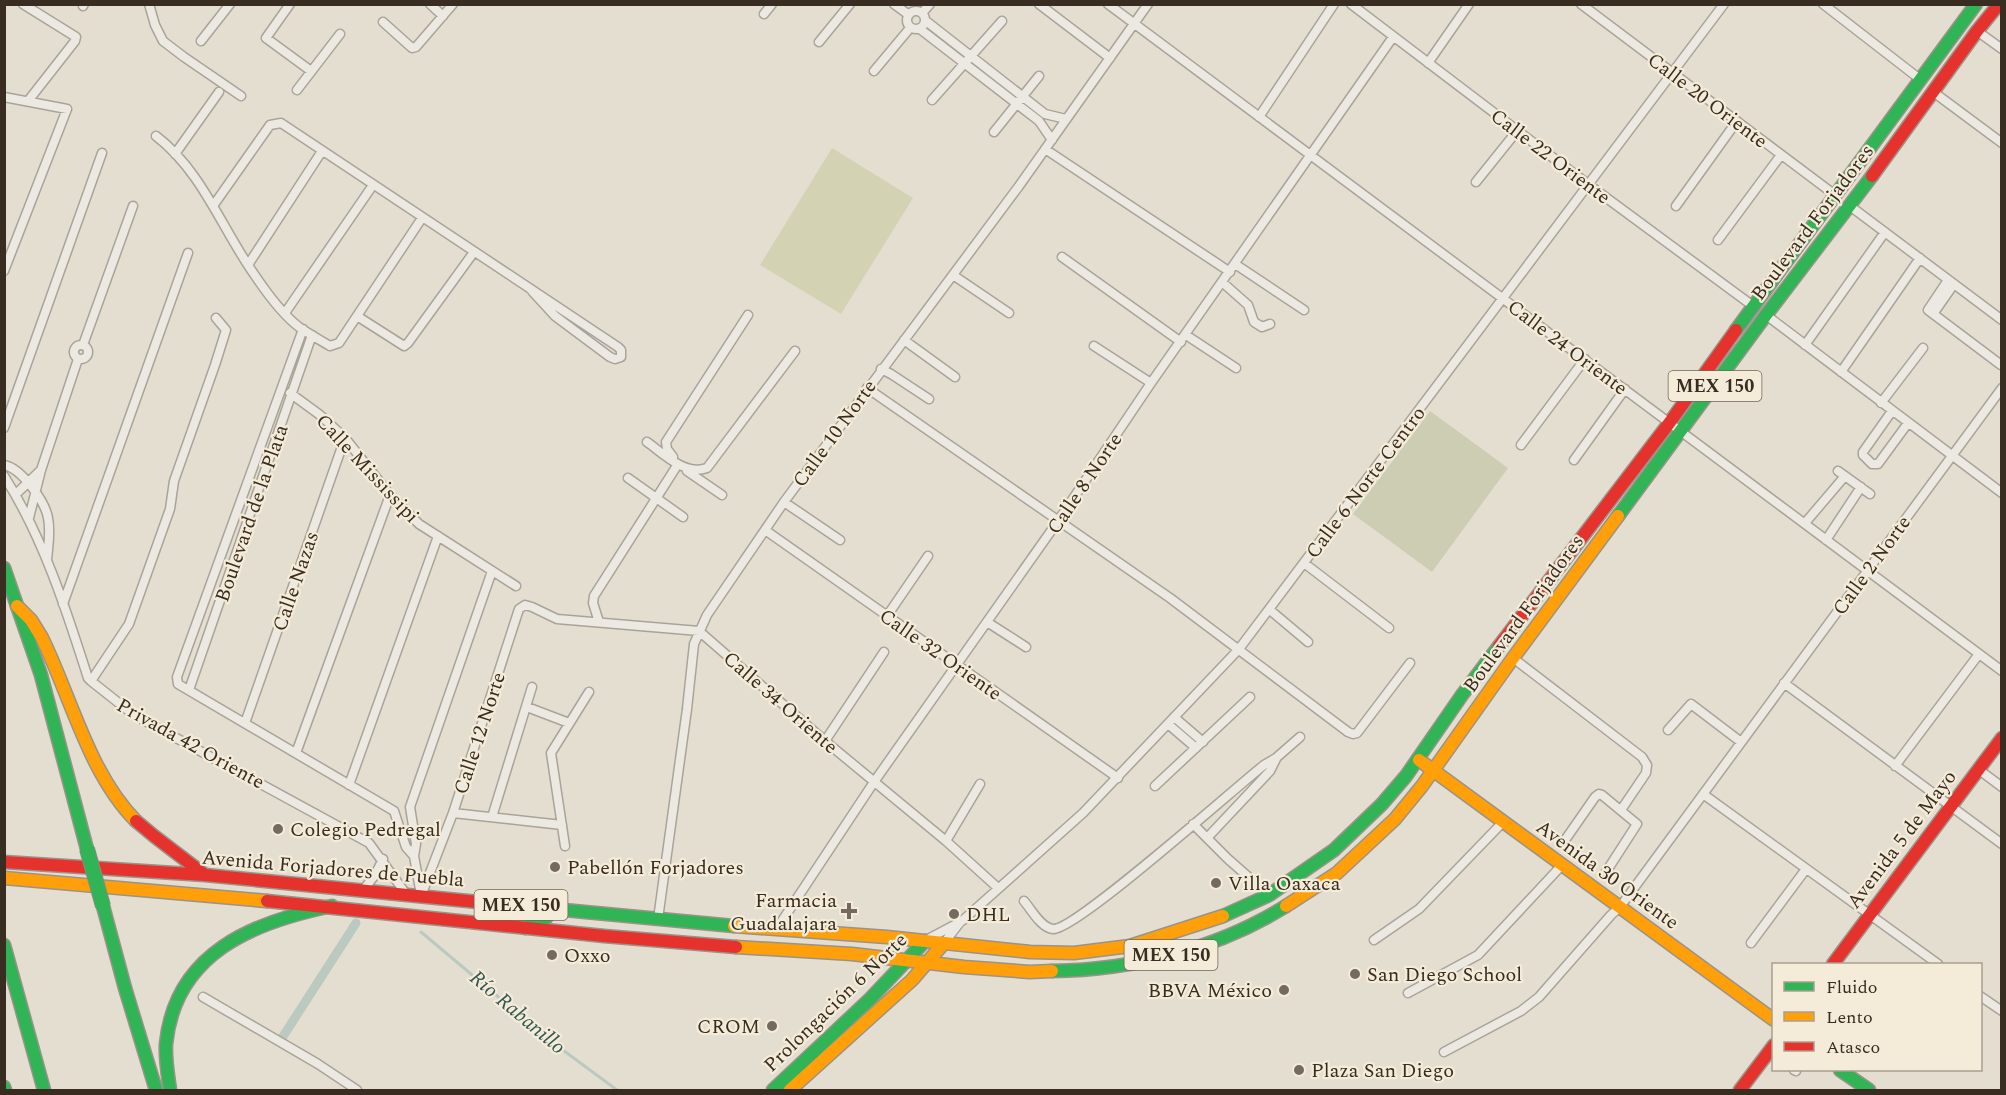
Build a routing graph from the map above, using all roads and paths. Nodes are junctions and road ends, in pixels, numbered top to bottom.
1 (23, 4) edge
2 (149, 4) edge
3 (230, 4) edge
4 (290, 4) edge
5 (430, 4) edge
6 (453, 4) edge
7 (772, 4) edge
8 (850, 4) edge
9 (894, 4) edge
10 (930, 4) edge
11 (1039, 4) edge
12 (1108, 4) edge
13 (1148, 4) edge
14 (1334, 4) edge
15 (1351, 4) edge
16 (1469, 4) edge
17 (1581, 4) edge
18 (1724, 4) edge
19 (1823, 4) edge
20 (1976, 4) edge
21 (2000, 4) edge
22 (764, 14) dead end
23 (909, 15) junction
24 (443, 16) junction
25 (923, 21) junction
26 (1002, 21) dead end
27 (383, 22) dead end
28 (1134, 24) junction
29 (910, 28) junction
30 (1977, 31) junction
31 (340, 34) dead end
32 (1394, 37) junction
33 (201, 41) dead end
34 (819, 42) dead end
35 (2001, 49) edge
36 (1110, 58) junction
37 (968, 60) junction
38 (1428, 63) junction
39 (311, 71) junction
40 (874, 71) dead end
41 (1672, 73) junction
42 (1039, 76) dead end
43 (1921, 80) junction
44 (297, 90) dead end
45 (1932, 91) junction
46 (219, 92) dead end
47 (241, 96) dead end
48 (4, 97) edge
49 (932, 100) dead end
50 (1020, 100) junction
51 (28, 101) junction
52 (1259, 117) junction
53 (1066, 119) junction
54 (1737, 121) junction
55 (1517, 130) junction
56 (994, 132) dead end
57 (156, 136) dead end
58 (1052, 140) junction
59 (2001, 143) edge
60 (1045, 149) junction
61 (322, 151) junction
62 (102, 153) dead end
63 (175, 154) junction
64 (1310, 155) junction
65 (1781, 155) junction
66 (1476, 182) dead end
67 (374, 185) junction
68 (1589, 185) junction
69 (1835, 195) junction
70 (133, 206) dead end
71 (213, 206) junction
72 (1676, 206) dead end
73 (1850, 206) junction
74 (422, 218) junction
75 (1885, 232) junction
76 (1718, 240) dead end
77 (474, 252) junction
78 (188, 253) dead end
79 (1062, 257) dead end
80 (1920, 258) junction
81 (248, 265) junction
82 (1232, 268) junction
83 (4, 271) edge
84 (953, 275) junction
85 (1222, 282) junction
86 (1951, 282) junction
87 (532, 291) junction
88 (1504, 299) junction
89 (1753, 306) junction
90 (1304, 310) dead end
91 (285, 313) junction
92 (1009, 313) dead end
93 (748, 315) dead end
94 (1766, 315) junction
95 (357, 316) junction
96 (216, 318) dead end
97 (2001, 320) edge
98 (1270, 324) dead end
99 (303, 329) junction
100 (312, 335) junction
101 (1183, 339) junction
102 (904, 340) junction
103 (1805, 345) junction
104 (1094, 346) dead end
105 (1923, 348) dead end
106 (795, 351) dead end
107 (1585, 359) junction
108 (2001, 365) edge
109 (1236, 368) dead end
110 (881, 369) junction
111 (1841, 372) junction
112 (956, 377) dead end
113 (1151, 383) junction
114 (282, 387) junction
115 (867, 388) junction
116 (2001, 388) edge
117 (1625, 389) junction
118 (292, 394) junction
119 (929, 399) dead end
120 (1881, 403) junction
121 (1892, 411) junction
122 (1670, 422) junction
123 (1908, 423) junction
124 (4, 428) edge
125 (1682, 431) junction
126 (345, 438) junction
127 (647, 442) dead end
128 (1521, 445) dead end
129 (1951, 456) junction
130 (1574, 460) dead end
131 (4, 465) edge
132 (681, 466) junction
133 (41, 470) junction
134 (4, 476) edge
135 (628, 478) dead end
136 (28, 483) junction
137 (1861, 488) junction
138 (2001, 493) edge
139 (16, 494) junction
140 (36, 494) junction
141 (1870, 494) dead end
142 (390, 495) junction
143 (722, 495) dead end
144 (656, 498) junction
145 (784, 502) junction
146 (683, 517) dead end
147 (29, 518) junction
148 (1058, 521) junction
149 (1805, 523) junction
150 (765, 530) junction
151 (438, 536) junction
152 (840, 540) dead end
153 (1827, 540) junction
154 (928, 556) dead end
155 (47, 564) junction
156 (1304, 564) junction
157 (4, 568) edge
158 (1867, 570) junction
159 (492, 571) junction
160 (516, 586) dead end
161 (63, 604) junction
162 (18, 606) junction
163 (1270, 610) junction
164 (887, 616) junction
165 (599, 622) junction
166 (987, 622) junction
167 (1389, 628) dead end
168 (699, 631) junction
169 (1308, 642) dead end
170 (1026, 647) dead end
171 (1239, 649) junction
172 (884, 652) dead end
173 (1979, 654) junction
174 (1513, 658) junction
175 (1410, 663) dead end
176 (956, 664) junction
177 (2001, 670) edge
178 (91, 681) junction
179 (1784, 683) junction
180 (532, 687) dead end
181 (189, 690) junction
182 (589, 692) dead end
183 (1250, 697) dead end
184 (527, 707) junction
185 (1174, 717) junction
186 (245, 723) junction
187 (569, 723) junction
188 (1168, 724) junction
189 (1668, 730) dead end
190 (1300, 736) dead end
191 (2001, 738) edge
192 (825, 741) junction
193 (1741, 742) junction
194 (1199, 745) junction
195 (296, 753) junction
196 (1276, 758) junction
197 (1419, 760) junction
198 (1895, 766) junction
199 (1433, 769) junction
200 (1978, 769) junction
201 (1118, 778) junction
202 (874, 782) junction
203 (980, 784) dead end
204 (1240, 784) junction
205 (349, 785) junction
206 (1155, 786) dead end
207 (2001, 787) edge
208 (1248, 794) junction
209 (1703, 794) junction
210 (1950, 806) junction
211 (410, 807) junction
212 (1621, 810) junction
213 (394, 811) junction
214 (453, 813) junction
215 (492, 817) junction
216 (1504, 821) junction
217 (562, 825) junction
218 (1193, 825) junction
219 (1206, 838) junction
220 (946, 841) junction
221 (1563, 843) dead end
222 (2001, 844) edge
223 (565, 846) dead end
224 (414, 856) junction
225 (383, 859) junction
226 (4, 862) edge
227 (1563, 864) junction
228 (1806, 869) junction
229 (1606, 872) dead end
230 (205, 875) junction
231 (4, 878) edge
232 (998, 888) junction
233 (364, 889) junction
234 (406, 894) junction
235 (1269, 895) junction
236 (421, 896) junction
237 (1024, 901) dead end
238 (332, 906) junction
239 (1620, 907) junction
240 (553, 908) junction
241 (1870, 914) junction
242 (658, 920) junction
243 (962, 921) junction
244 (525, 928) junction
245 (776, 930) junction
246 (1374, 940) dead end
247 (925, 941) junction
248 (944, 943) junction
249 (1751, 943) dead end
250 (4, 945) edge
251 (908, 960) junction
252 (927, 963) junction
253 (1834, 963) edge
254 (1937, 963) edge
255 (1408, 993) dead end
256 (203, 997) dead end
257 (1982, 997) edge
258 (2001, 1011) edge
259 (1772, 1019) edge
260 (1772, 1051) edge
261 (1444, 1052) dead end
262 (1841, 1071) edge
263 (44, 1090) edge
264 (156, 1090) edge
265 (170, 1090) edge
266 (357, 1090) edge
267 (772, 1090) edge
268 (790, 1090) edge
269 (1741, 1090) edge
270 (1869, 1090) edge

1 - 51 street
2 - 47 street
3 - 33 street
4 - 39 street
5 - 24 street
6 - 24 street
7 - 22 street
8 - 34 street
9 - 23 street
10 - 25 street
11 - 36 street
12 - 28 street, Calle 24 Oriente
13 - 28 street, Calle 10 Norte
14 - 52 street
15 - 32 street, Calle 22 Oriente
16 - 38 street
17 - 41 street, Calle 20 Oriente
18 - 41 street, Calle 6 Norte Centro
19 - 43 street
20 - 43 main road, Boulevard Forjadores / MEX 150
21 - 30 main road, Boulevard Forjadores / MEX 150
23 - 25 street
23 - 29 street
24 - 27 street
25 - 29 street
25 - 37 street
26 - 37 street
28 - 36 street, Calle 10 Norte
28 - 52 street, Calle 24 Oriente
29 - 40 street
30 - 35 street
30 - 45 main road, Boulevard Forjadores / MEX 150
31 - 39 street
32 - 38 street, Calle 22 Oriente
32 - 64 street, Calle 8 Norte
36 - 53 street, Calle 10 Norte
37 - 49 street
37 - 50 street
38 - 55 street, Calle 22 Oriente
39 - 44 street
41 - 54 street, Calle 20 Oriente
41 - 68 street, Calle 6 Norte Centro
42 - 50 street
43 - 69 main road, Boulevard Forjadores / MEX 150
45 - 59 street
45 - 73 main road, Boulevard Forjadores / MEX 150
46 - 63 street
48 - 51 street
50 - 53 street
50 - 56 street
50 - 58 street
51 - 83 street
52 - 64 street, Calle 24 Oriente
53 - 58 street, Calle 10 Norte
54 - 65 street, Calle 20 Oriente
54 - 72 street
55 - 66 street
55 - 68 street, Calle 22 Oriente
57 - 63 street
58 - 60 street, Calle 10 Norte
60 - 82 street
60 - 84 street, Calle 10 Norte
61 - 67 street
61 - 71 street
61 - 81 street
62 - 124 street
63 - 71 street
64 - 82 street, Calle 8 Norte
64 - 88 street, Calle 24 Oriente
65 - 69 street, Calle 20 Oriente
65 - 76 street
67 - 74 street
67 - 91 street
68 - 88 street, Calle 6 Norte Centro
68 - 89 street, Calle 22 Oriente
69 - 89 main road, Boulevard Forjadores / MEX 150
70 - 133 street
71 - 81 street
73 - 75 street
73 - 94 main road, Boulevard Forjadores / MEX 150
74 - 77 street
74 - 95 street
75 - 80 street
75 - 103 street
77 - 87 street
77 - 95 street
78 - 161 street
79 - 101 street
80 - 86 street
80 - 111 street
81 - 91 street
82 - 85 street, Calle 8 Norte
82 - 90 street
84 - 92 street
84 - 102 street, Calle 10 Norte
85 - 98 street
85 - 101 street, Calle 8 Norte
86 - 97 street
86 - 108 street
87 - 87 street
88 - 107 street, Calle 24 Oriente
88 - 156 street, Calle 6 Norte Centro
89 - 122 main road, Boulevard Forjadores / MEX 150
91 - 99 street
93 - 132 street
94 - 103 street
94 - 125 main road, Boulevard Forjadores / MEX 150
95 - 100 street
96 - 178 street
99 - 100 street
99 - 114 street, Boulevard de la Plata
100 - 118 street, Boulevard de la Plata
101 - 109 street
101 - 113 street, Calle 8 Norte
102 - 110 street, Calle 10 Norte
102 - 112 street
103 - 111 street
104 - 113 street
105 - 120 street
106 - 132 street
107 - 117 street, Calle 24 Oriente
107 - 128 street
110 - 115 street, Calle 10 Norte
110 - 119 street
111 - 120 street
113 - 148 street, Calle 8 Norte
114 - 118 street, Calle Mississipi
114 - 181 street, Boulevard de la Plata
115 - 145 street, Calle 10 Norte
115 - 148 street
116 - 129 street, Calle 2 Norte
117 - 122 street, Calle 24 Oriente
117 - 130 street
118 - 126 street, Calle Mississipi
118 - 181 street, Boulevard de la Plata
120 - 121 street
121 - 123 street
121 - 123 street
122 - 125 street, Calle 24 Oriente
122 - 197 main road, Boulevard Forjadores / MEX 150
123 - 129 street
125 - 149 street, Calle 24 Oriente
125 - 174 main road, Boulevard Forjadores / MEX 150
126 - 142 street, Calle Mississipi
126 - 186 street, Calle Nazas
127 - 132 street
129 - 138 street
129 - 158 street, Calle 2 Norte
131 - 136 street
132 - 143 street
132 - 144 street
133 - 136 street
133 - 140 street
134 - 139 street
135 - 144 street
136 - 139 street
136 - 140 street
137 - 141 street
137 - 149 street
137 - 153 street
139 - 147 street
140 - 147 street
140 - 155 street
142 - 151 street, Calle Mississipi
142 - 195 street
144 - 146 street
144 - 165 street
145 - 150 street, Calle 10 Norte
145 - 152 street
147 - 155 street
148 - 166 street, Calle 8 Norte
148 - 171 street
149 - 153 street, Calle 24 Oriente
150 - 164 street, Calle 32 Oriente
150 - 168 street, Calle 10 Norte
151 - 159 street, Calle Mississipi
151 - 205 street
153 - 158 street, Calle 24 Oriente
154 - 164 street
155 - 161 street
156 - 163 street, Calle 6 Norte Centro
156 - 167 street
157 - 162 main road
158 - 173 street, Calle 24 Oriente
158 - 179 street, Calle 2 Norte
159 - 160 street, Calle Mississipi
159 - 211 street
161 - 178 street
162 - 230 main road
162 - 264 main road, bridge
163 - 169 street
163 - 171 street, Calle 6 Norte Centro
164 - 176 street, Calle 32 Oriente
165 - 168 street
165 - 214 street, Calle 12 Norte
166 - 170 street
166 - 176 street, Calle 8 Norte
168 - 192 street, Calle 34 Oriente
168 - 242 street, Calle 10 Norte
171 - 175 street
171 - 185 street, Calle 6 Norte Centro
172 - 192 street
173 - 177 street, Calle 24 Oriente
173 - 198 street
174 - 199 main road, Boulevard Forjadores / MEX 150
174 - 212 street
176 - 201 street, Calle 32 Oriente
176 - 202 street, Calle 8 Norte
178 - 225 street, Privada 42 Oriente
179 - 193 street, Calle 2 Norte
179 - 198 street
180 - 184 street
181 - 186 street
182 - 187 street
183 - 194 street
184 - 187 street
184 - 215 street
185 - 188 street, Calle 6 Norte Centro
185 - 194 street
186 - 195 street
187 - 217 street
188 - 194 street
188 - 201 street, Calle 6 Norte Centro
189 - 193 street
190 - 196 street
191 - 200 main road, Avenida 5 de Mayo
192 - 202 street, Calle 34 Oriente
193 - 209 street, Calle 2 Norte
194 - 206 street
195 - 205 street
196 - 204 street
196 - 208 street
197 - 199 main road, Avenida 30 Oriente
197 - 235 main road, Boulevard Forjadores / MEX 150
198 - 210 street
199 - 216 main road, Avenida 30 Oriente
199 - 252 main road, Boulevard Forjadores / MEX 150
200 - 207 street
200 - 210 main road, Avenida 5 de Mayo
201 - 232 street, Calle 6 Norte Centro
202 - 220 street, Calle 34 Oriente
202 - 245 street, Calle 8 Norte
203 - 220 street
204 - 208 street
204 - 218 street
205 - 213 street
208 - 219 street
209 - 228 street
209 - 239 street, Calle 2 Norte
210 - 222 street
210 - 241 main road, Avenida 5 de Mayo
211 - 213 street
211 - 224 street
212 - 221 street
212 - 229 street
213 - 224 street
214 - 215 street
214 - 236 street, Calle 12 Norte
215 - 217 street
216 - 227 main road, Avenida 30 Oriente
216 - 246 street
217 - 223 street
218 - 219 street
218 - 237 street
219 - 235 street
220 - 232 street, Calle 34 Oriente
224 - 236 street
225 - 233 street
225 - 234 street, Privada 42 Oriente
226 - 230 main road, Avenida Forjadores de Puebla / MEX 150
227 - 239 main road, Avenida 30 Oriente
227 - 255 street
228 - 241 street
228 - 249 street
230 - 233 main road, Avenida Forjadores de Puebla / MEX 150
231 - 238 main road, Avenida Forjadores de Puebla / MEX 150
232 - 243 street, Calle 6 Norte Centro
233 - 234 main road, Avenida Forjadores de Puebla / MEX 150
234 - 236 main road, Avenida Forjadores de Puebla / MEX 150
235 - 248 main road, Boulevard Forjadores / MEX 150
236 - 240 main road, Avenida Forjadores de Puebla / MEX 150
238 - 244 main road, Avenida Forjadores de Puebla / MEX 150
238 - 265 main road
239 - 259 main road, Avenida 30 Oriente
239 - 261 street, Calle 2 Norte
240 - 242 main road, Avenida Forjadores de Puebla / MEX 150
240 - 244 main road
241 - 253 main road, Avenida 5 de Mayo
241 - 254 street
242 - 245 main road, Avenida Forjadores de Puebla / MEX 150
243 - 247 street, Calle 6 Norte Centro
243 - 248 street, Calle 6 Norte Centro
244 - 251 main road, Avenida Forjadores de Puebla / MEX 150
245 - 247 main road, Avenida Forjadores de Puebla / MEX 150
247 - 248 main road, Avenida Forjadores de Puebla / MEX 150
247 - 251 main road, Prolongación 6 Norte
248 - 252 main road, Prolongación 6 Norte
250 - 263 main road
251 - 252 main road, Boulevard Forjadores / MEX 150
251 - 267 main road, Prolongación 6 Norte
252 - 268 main road, Prolongación 6 Norte
256 - 266 street
257 - 258 street
260 - 269 main road
262 - 270 main road

